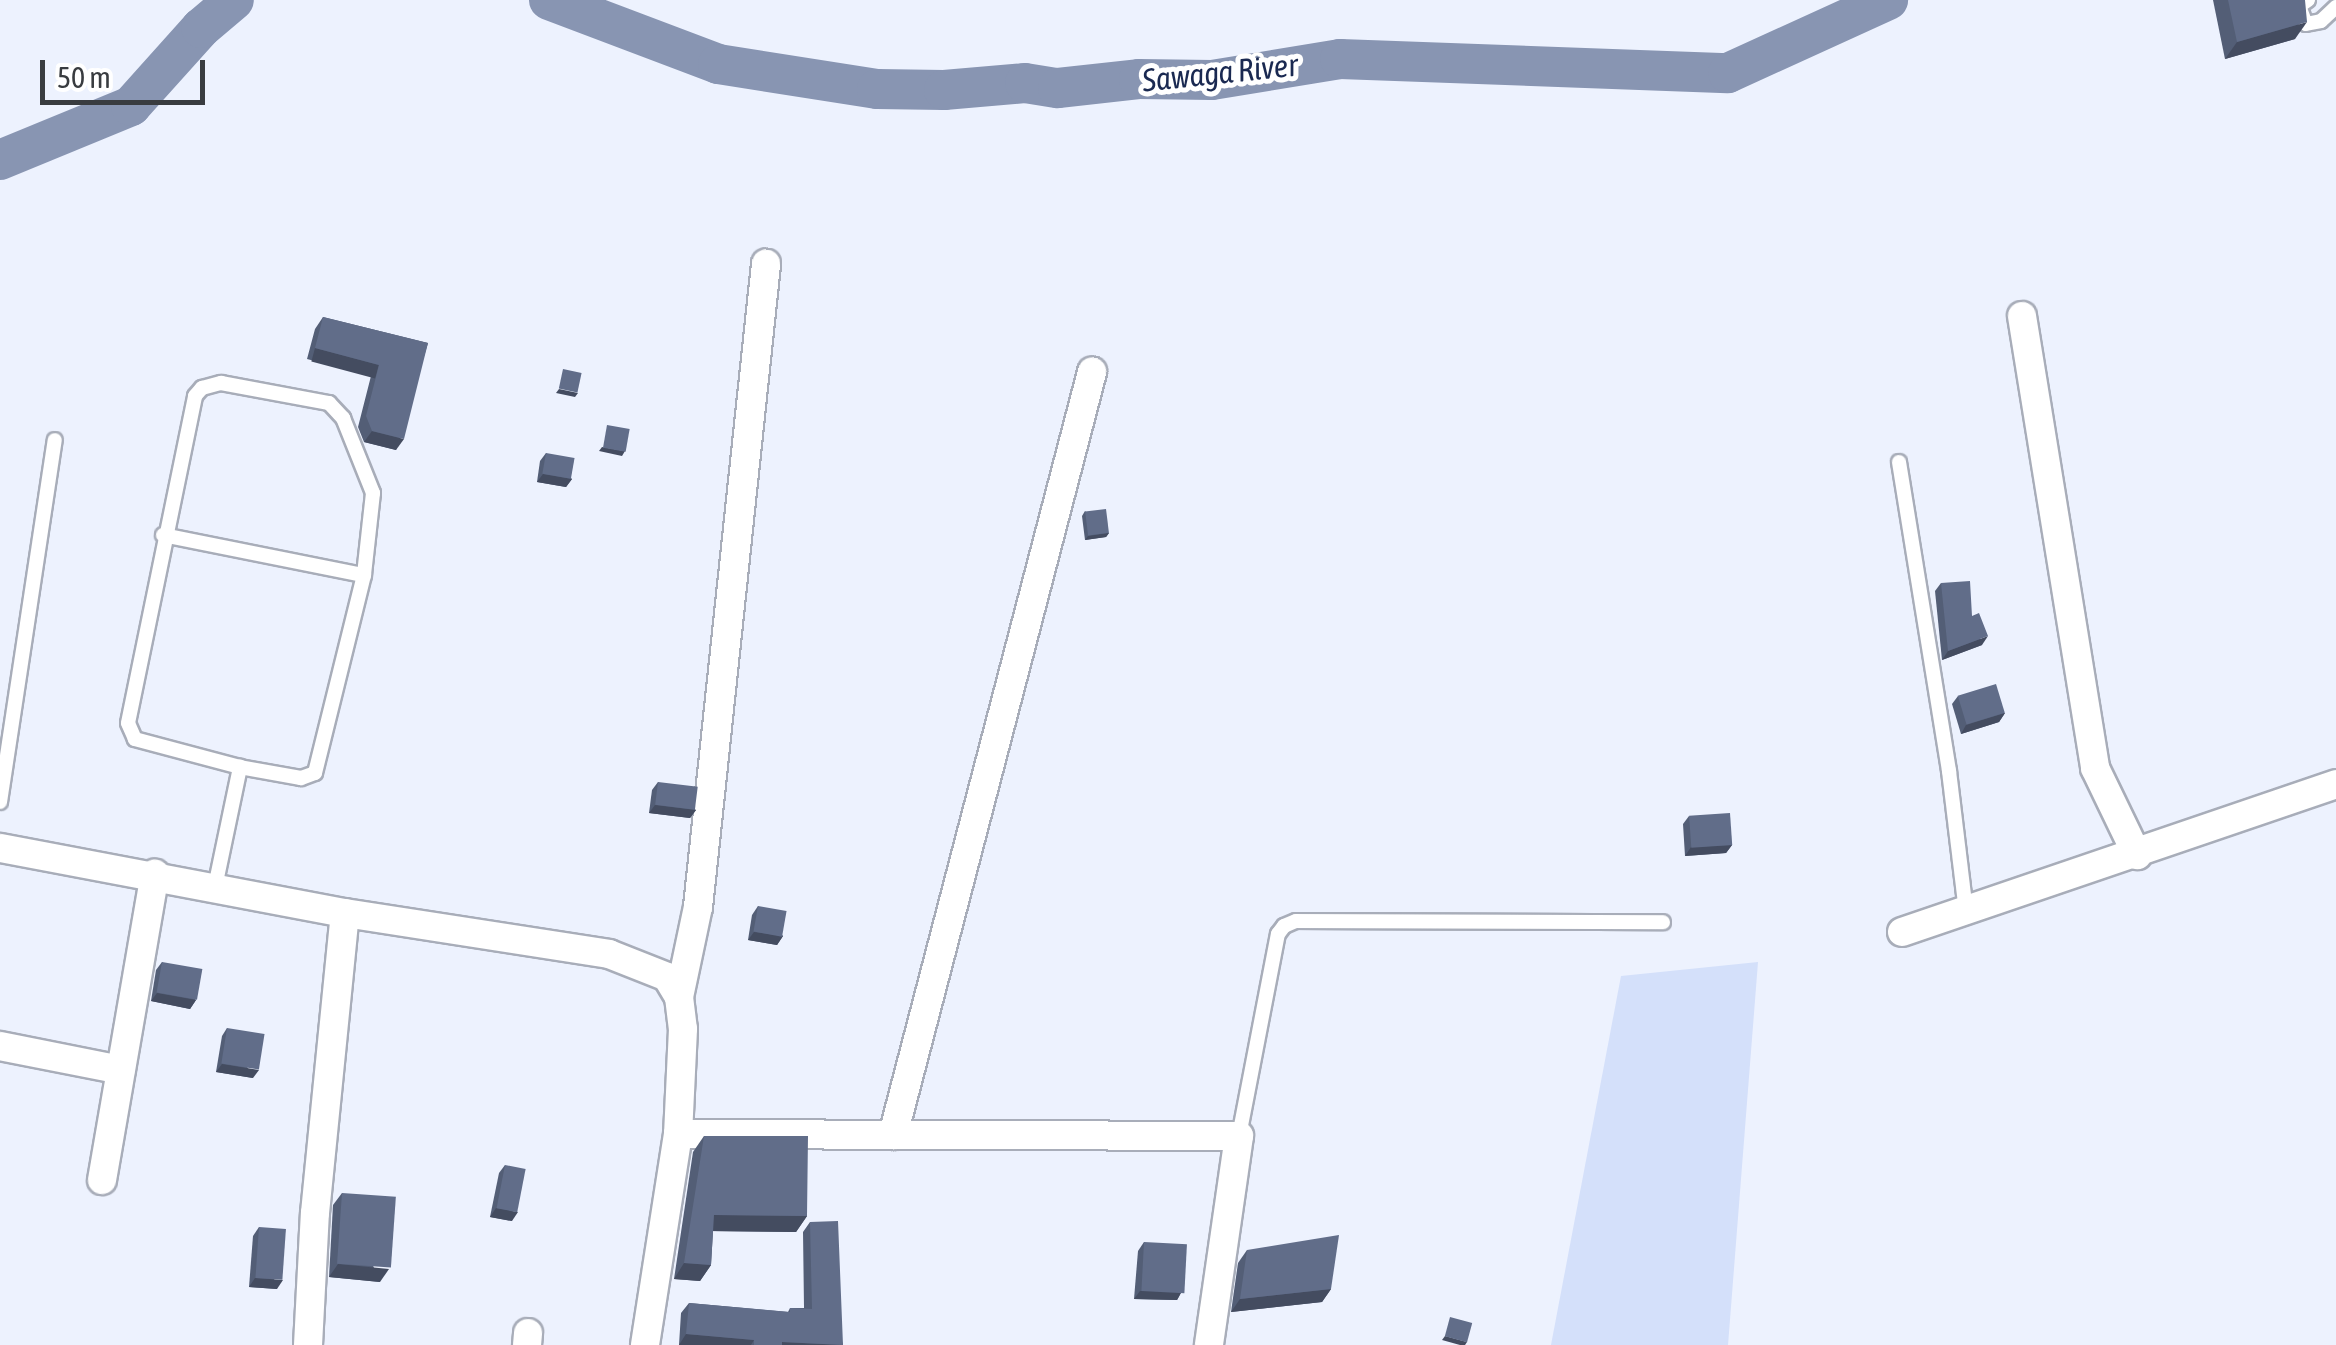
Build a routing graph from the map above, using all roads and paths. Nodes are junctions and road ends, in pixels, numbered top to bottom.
1 (2310, 0) edge
2 (2334, 8) edge
3 (766, 264) dead end
4 (2022, 316) dead end
5 (1092, 372) dead end
6 (55, 440) dead end
7 (1899, 462) dead end
8 (163, 535) junction
9 (364, 575) junction
10 (240, 767) junction
11 (2336, 784) edge
12 (0, 802) edge
13 (0, 848) edge
14 (2137, 854) junction
15 (155, 874) junction
16 (215, 887) junction
17 (1966, 912) junction
18 (345, 913) junction
19 (1663, 922) dead end
20 (1902, 932) dead end
21 (679, 997) junction
22 (0, 1046) edge
23 (121, 1070) junction
24 (678, 1134) junction
25 (892, 1135) junction
26 (1239, 1136) junction
27 (102, 1180) dead end
28 (308, 1345) edge
29 (645, 1345) edge
30 (1209, 1345) edge

1 - 2 lane
1 - 2 lane
3 - 21 street
4 - 14 street
5 - 25 street
6 - 12 lane
7 - 17 lane
8 - 9 lane
8 - 9 lane
8 - 10 lane
9 - 10 lane
10 - 16 lane
11 - 14 street
13 - 15 street
14 - 17 street
15 - 16 street
15 - 23 street
16 - 18 street
17 - 20 street
18 - 21 street
18 - 28 street
19 - 26 lane
21 - 24 street
22 - 23 street
23 - 27 street
24 - 25 street
24 - 29 street
25 - 26 street
26 - 30 street

